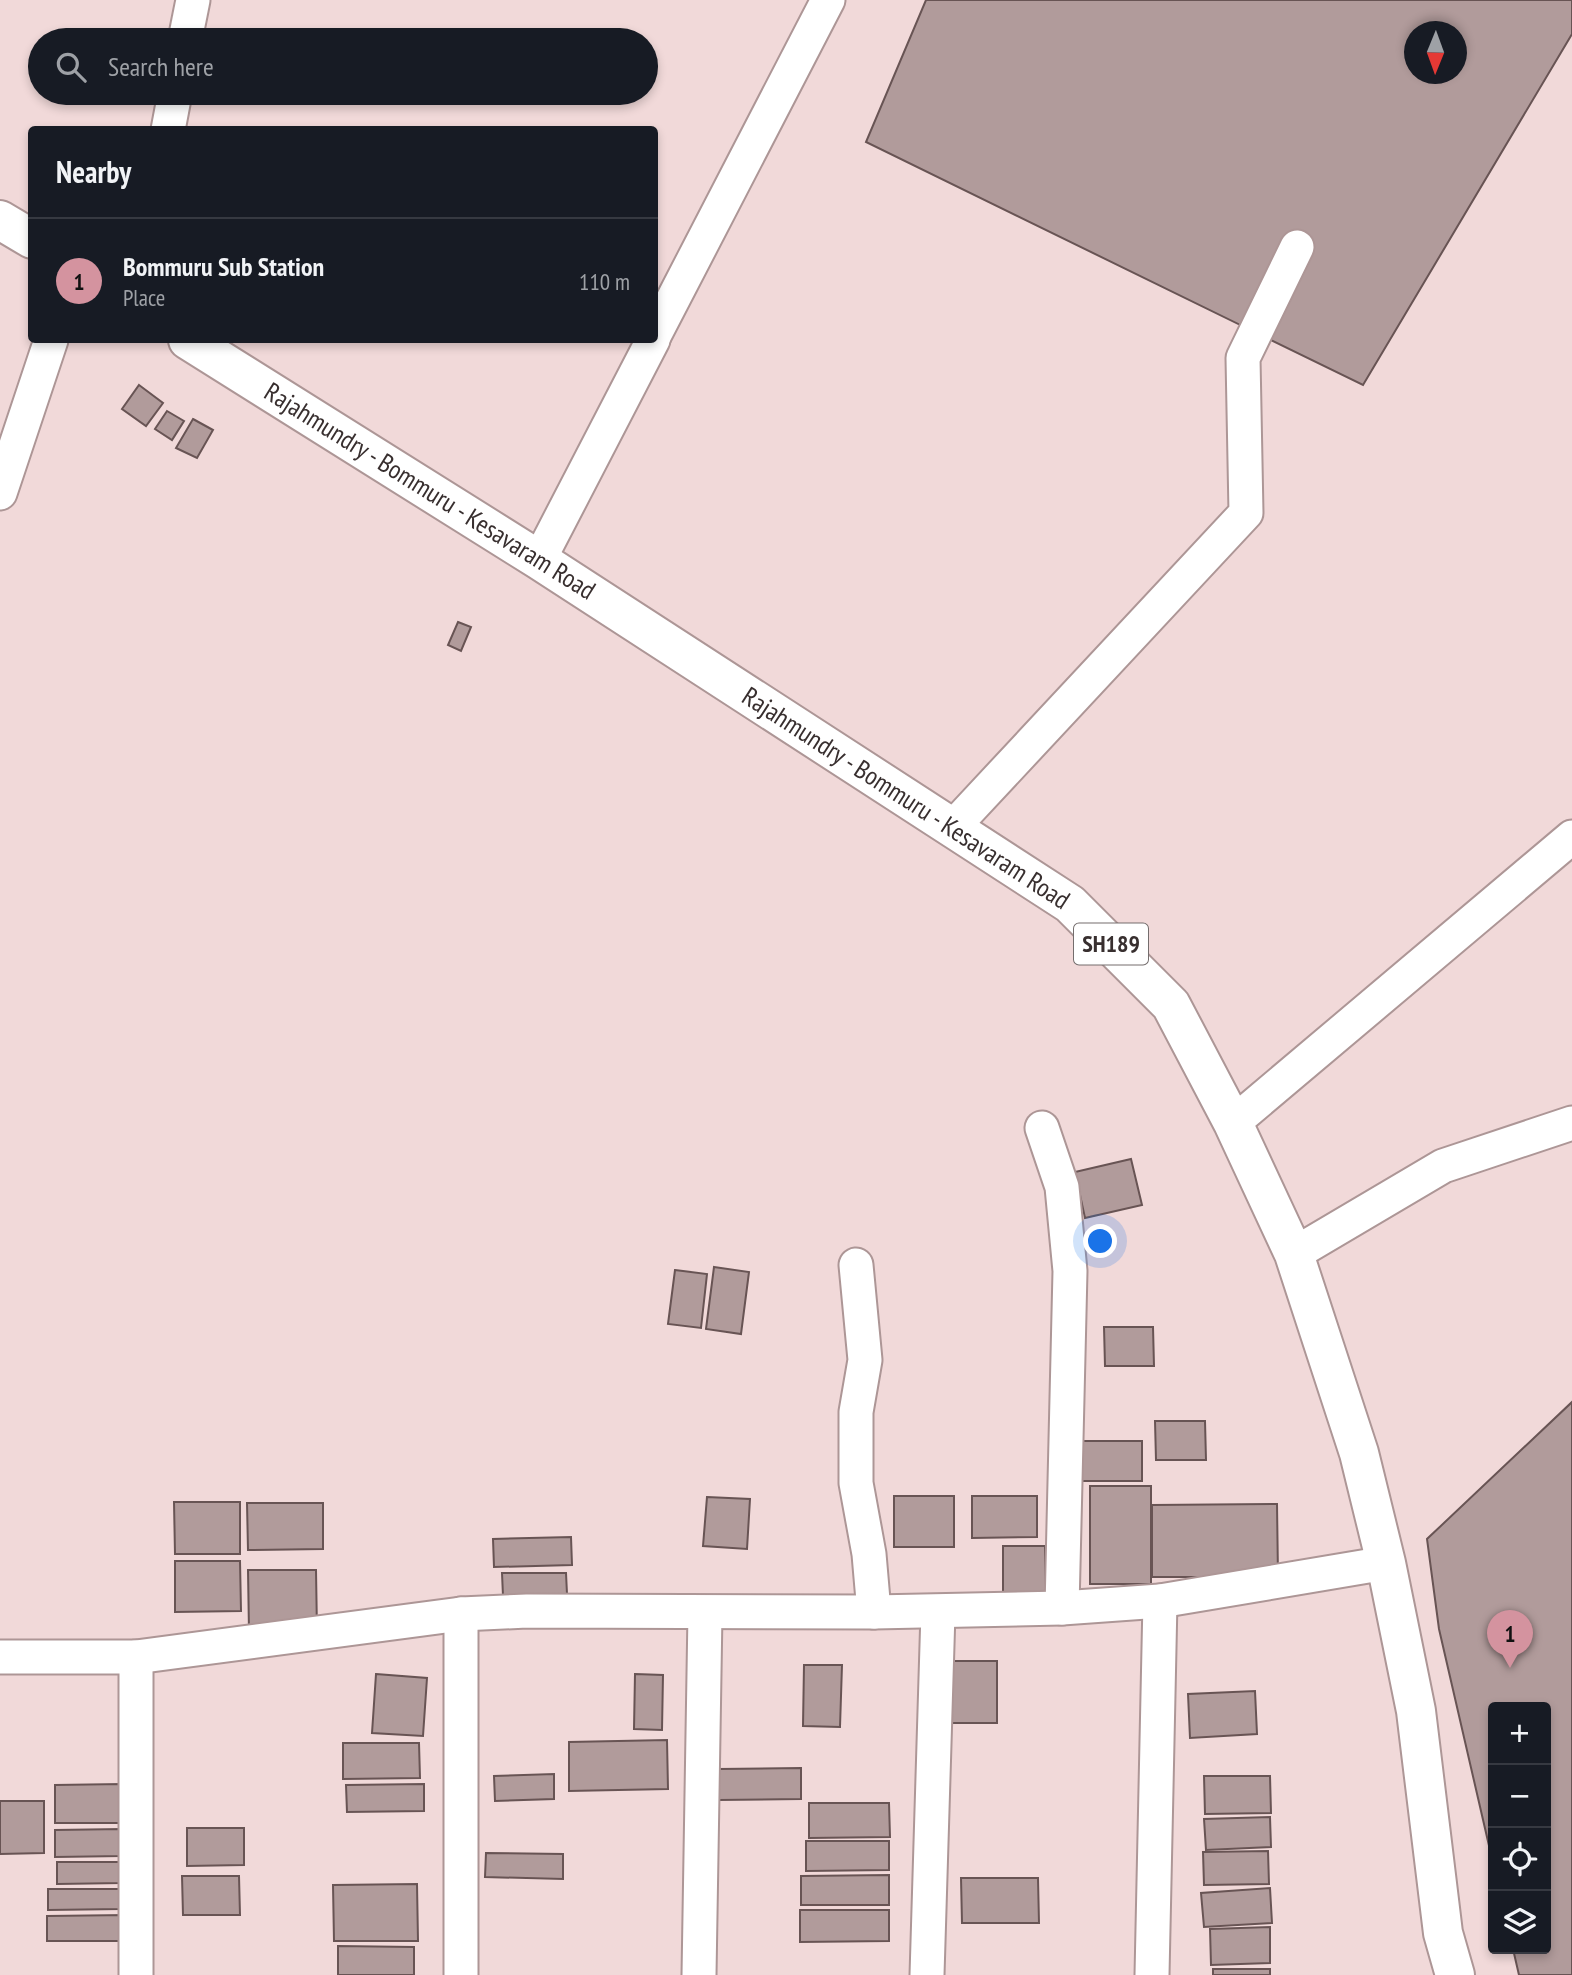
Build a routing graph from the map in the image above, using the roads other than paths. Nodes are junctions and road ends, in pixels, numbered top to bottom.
1 (193, 0) edge
2 (828, 0) edge
3 (187, 28) edge
4 (173, 105) edge
5 (169, 126) edge
6 (0, 220) edge
7 (28, 237) edge
8 (1297, 247) dead end
9 (658, 330) edge
10 (50, 343) edge
11 (193, 343) edge
12 (651, 343) edge
13 (0, 493) edge
14 (539, 560) junction
15 (953, 827) junction
16 (1572, 837) edge
17 (1233, 1123) junction
18 (1572, 1123) edge
19 (1042, 1128) dead end
20 (1294, 1254) junction
21 (856, 1265) dead end
22 (1386, 1563) junction
23 (1160, 1601) junction
24 (1062, 1608) junction
25 (874, 1612) junction
26 (938, 1612) junction
27 (705, 1613) junction
28 (461, 1614) junction
29 (0, 1657) edge
30 (135, 1657) junction
31 (136, 1975) edge
32 (461, 1975) edge
33 (699, 1975) edge
34 (927, 1975) edge
35 (1152, 1975) edge
36 (1455, 1975) edge

1 - 3 street
2 - 9 street
4 - 5 street
6 - 7 main road
8 - 15 street
10 - 13 street
11 - 14 main road, Rajahmundry - Bommuru - Kesavaram Road / SH189
12 - 14 street
14 - 15 main road, Rajahmundry - Bommuru - Kesavaram Road / SH189
15 - 17 main road, Rajahmundry - Bommuru - Kesavaram Road / SH189
16 - 17 street
17 - 20 main road, Rajahmundry - Bommuru - Kesavaram Road / SH189
18 - 20 street
19 - 24 street
20 - 22 main road, Rajahmundry - Bommuru - Kesavaram Road / SH189
21 - 25 street
22 - 23 street
22 - 36 main road, Rajahmundry - Bommuru - Kesavaram Road / SH189
23 - 24 street
23 - 35 street
24 - 26 street
25 - 26 street
25 - 27 street
26 - 34 street
27 - 28 street
27 - 33 street
28 - 30 street
28 - 32 street
29 - 30 street
30 - 31 street

